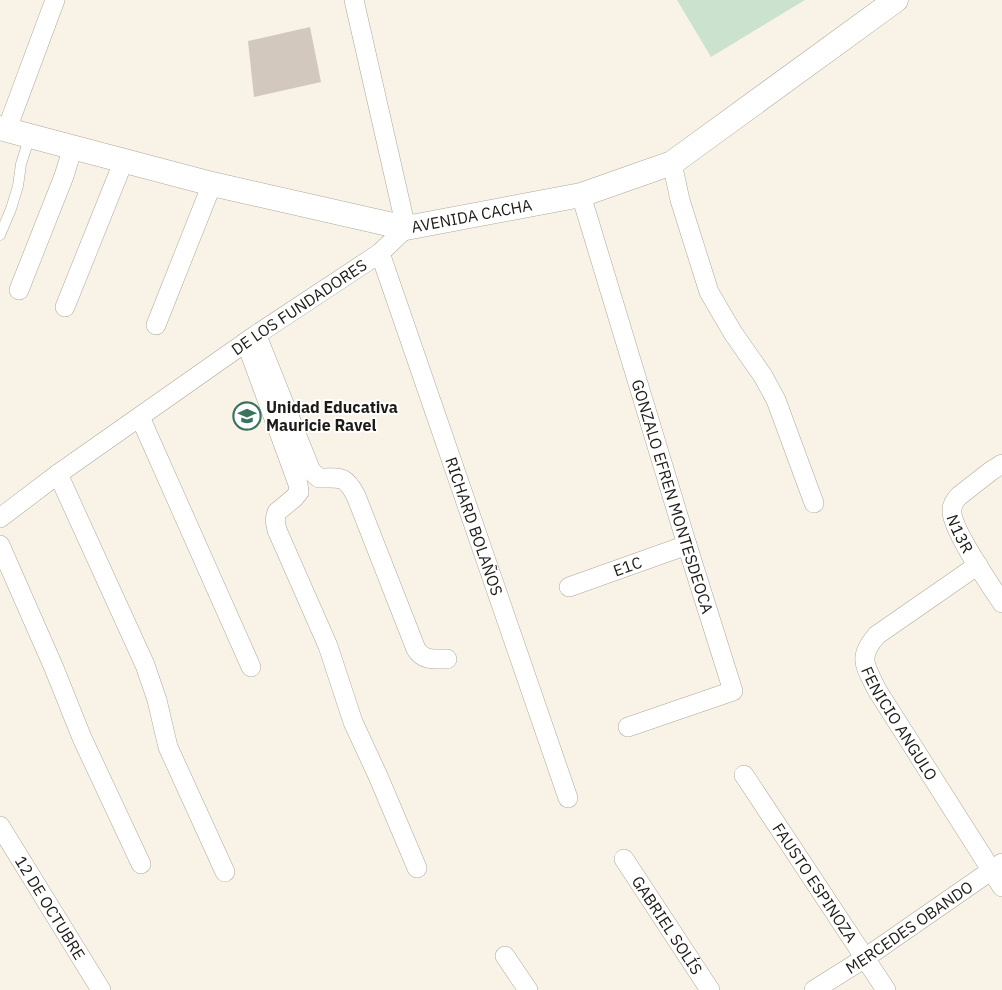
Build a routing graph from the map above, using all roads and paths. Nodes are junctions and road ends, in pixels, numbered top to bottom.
1 (54, 0) edge
2 (354, 0) edge
3 (896, 0) edge
4 (3, 128) edge
5 (30, 135) junction
6 (73, 148) junction
7 (124, 160) junction
8 (672, 163) junction
9 (212, 184) junction
10 (581, 195) junction
11 (406, 228) junction
12 (0, 235) edge
13 (380, 253) junction
14 (19, 290) dead end
15 (65, 307) dead end
16 (156, 325) dead end
17 (251, 338) junction
18 (140, 417) junction
19 (1002, 464) edge
20 (58, 474) junction
21 (814, 503) dead end
22 (0, 518) edge
23 (0, 545) edge
24 (687, 546) junction
25 (978, 565) junction
26 (569, 587) dead end
27 (1002, 603) edge
28 (447, 659) dead end
29 (251, 667) dead end
30 (628, 727) dead end
31 (744, 775) dead end
32 (568, 798) dead end
33 (0, 826) edge
34 (624, 859) dead end
35 (141, 864) dead end
36 (997, 867) edge
37 (417, 868) dead end
38 (225, 872) dead end
39 (1002, 887) edge
40 (505, 956) dead end
41 (865, 958) junction
42 (101, 990) edge
43 (528, 990) edge
44 (710, 990) edge
45 (814, 990) edge
46 (886, 990) edge

1 - 4 street
2 - 11 street
3 - 8 street, AVENIDA CACHA
4 - 5 street, AVENIDA CACHA
5 - 6 street, AVENIDA CACHA
5 - 12 lane
6 - 7 street, AVENIDA CACHA
6 - 14 street
7 - 9 street, AVENIDA CACHA
7 - 15 street
8 - 10 street, AVENIDA CACHA
8 - 21 street
9 - 11 street, AVENIDA CACHA
9 - 16 street
10 - 11 street, AVENIDA CACHA
10 - 24 street, GONZALO EFREN MONTESDEOCA
11 - 13 street, DE LOS FUNDADORES
13 - 17 street, DE LOS FUNDADORES
13 - 32 street, RICHARD BOLAÑOS
17 - 18 street, DE LOS FUNDADORES
17 - 28 street
17 - 37 street
18 - 20 street, DE LOS FUNDADORES
18 - 29 street
19 - 25 street, N13R
20 - 22 street, DE LOS FUNDADORES
20 - 38 street
23 - 35 street
24 - 26 street, E1C
24 - 30 street, GONZALO EFREN MONTESDEOCA
25 - 27 street, N13R
25 - 36 street, FENICIO ANGULO
31 - 41 street, FAUSTO ESPINOZA
33 - 42 street, 12 DE OCTUBRE
34 - 44 street, GABRIEL SOLÍS
36 - 39 street, FENICIO ANGULO
36 - 41 street, MERCEDES OBANDO
40 - 43 street
41 - 45 street, MERCEDES OBANDO
41 - 46 street, FAUSTO ESPINOZA

